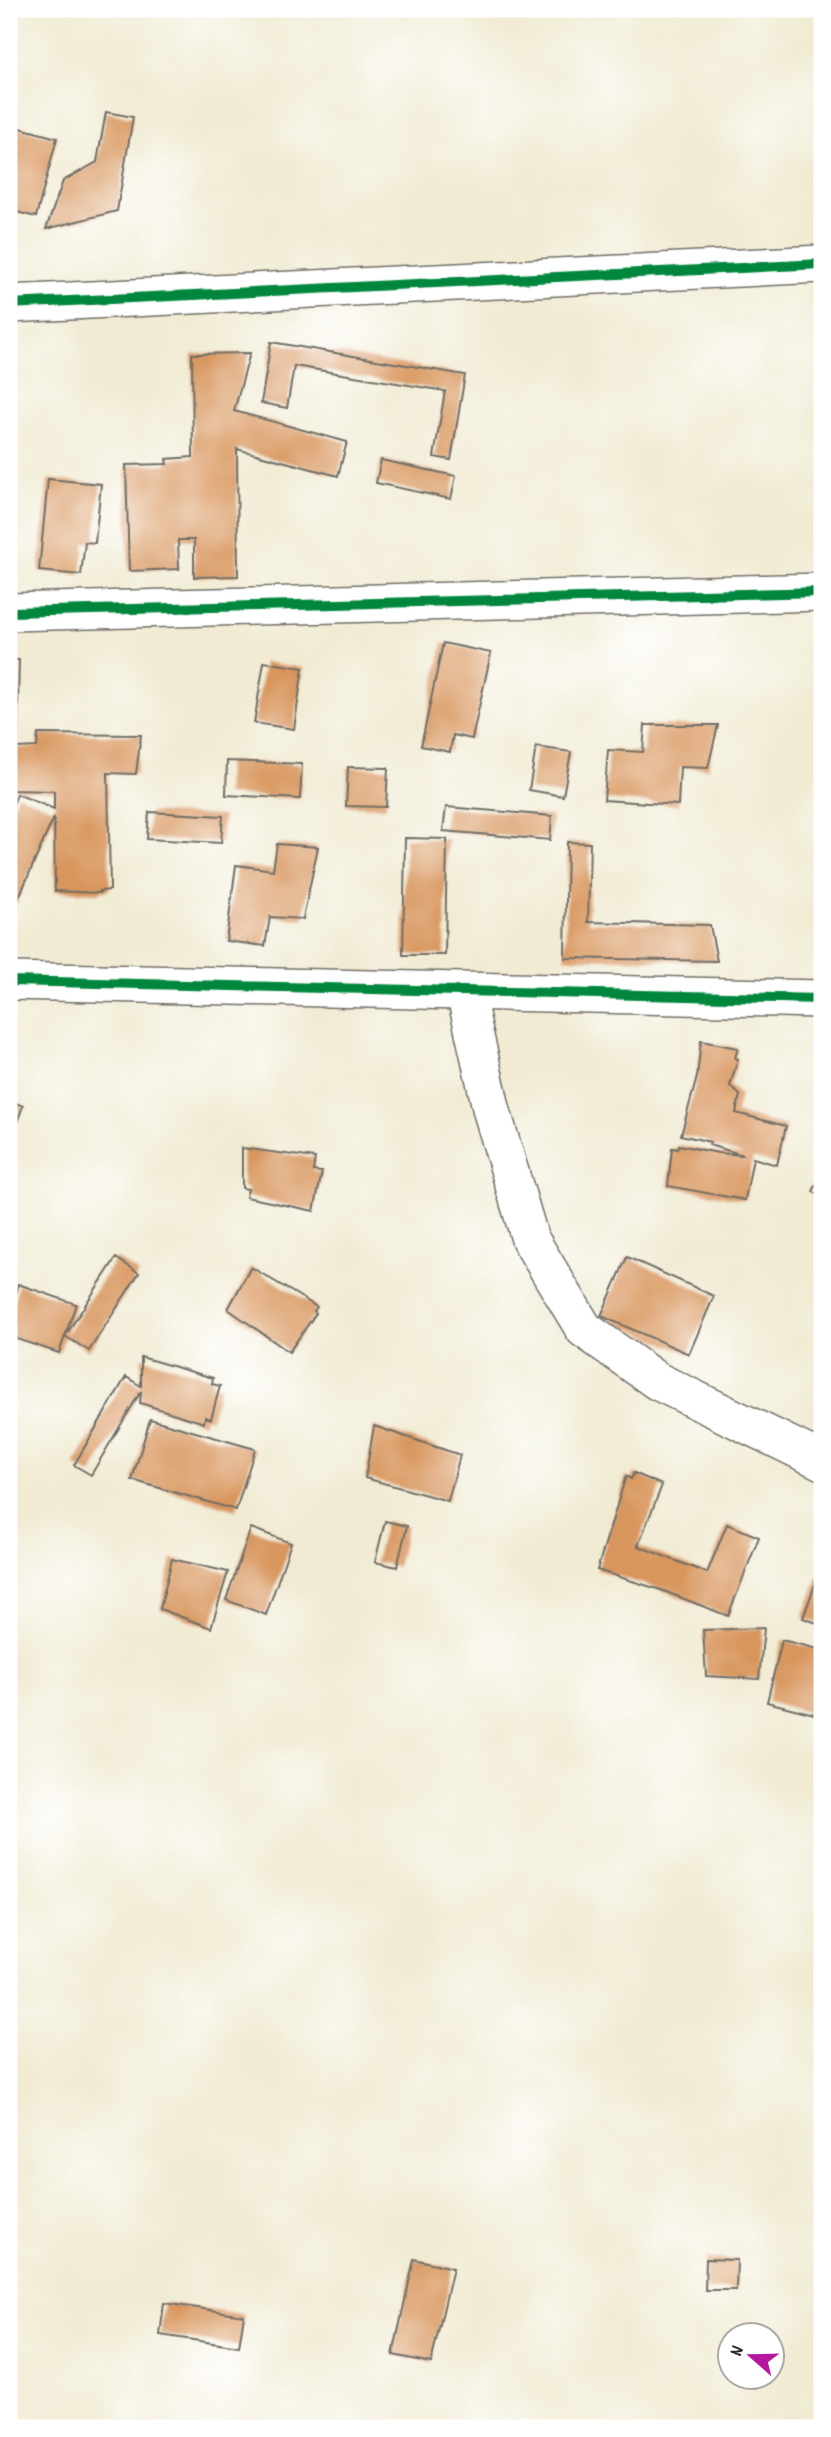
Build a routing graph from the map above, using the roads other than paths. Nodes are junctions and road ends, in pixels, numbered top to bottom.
1 (822, 264) edge
2 (9, 304) edge
3 (822, 592) edge
4 (9, 612) edge
5 (9, 981) edge
6 (465, 992) junction
7 (822, 999) edge
8 (822, 1461) edge

1 - 2 street
3 - 4 street
5 - 6 street
6 - 7 street
6 - 8 street

